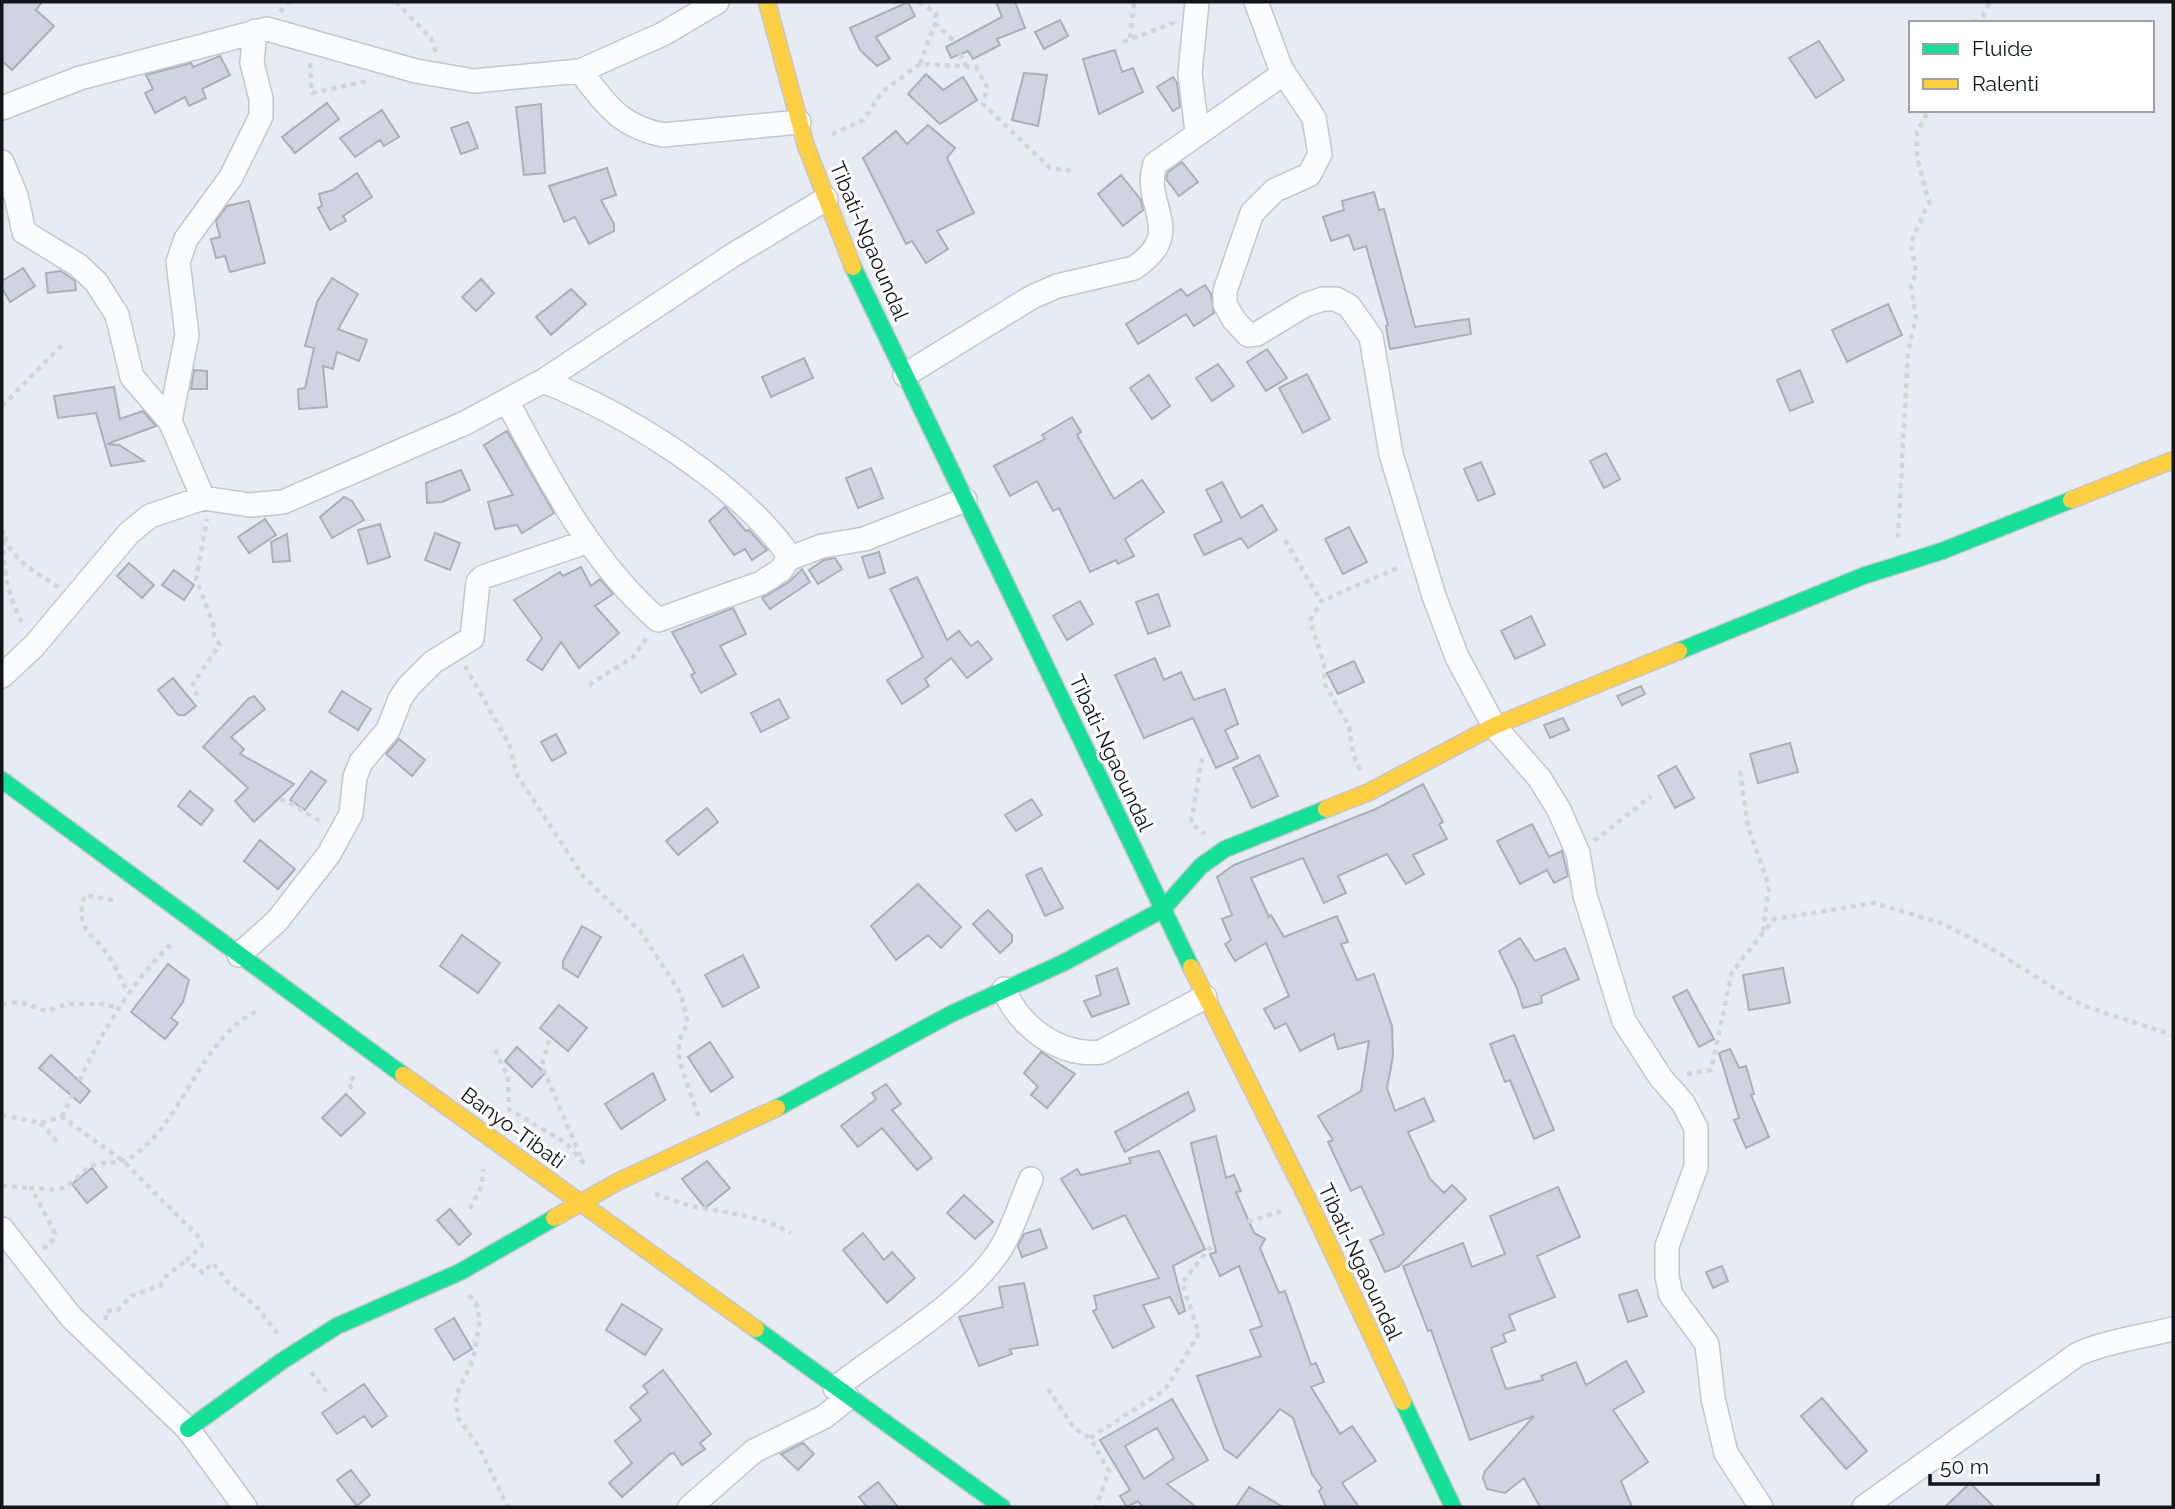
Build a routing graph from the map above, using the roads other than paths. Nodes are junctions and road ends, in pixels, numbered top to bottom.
1 (717, 2) edge
2 (767, 2) edge
3 (1256, 2) edge
4 (1195, 9) edge
5 (255, 31) junction
6 (580, 71) junction
7 (1284, 73) junction
8 (2, 108) edge
9 (799, 122) junction
10 (1197, 132) junction
11 (2, 162) edge
12 (827, 199) junction
13 (905, 374) junction
14 (543, 381) junction
15 (508, 403) junction
16 (170, 421) junction
17 (2173, 460) edge
18 (203, 498) junction
19 (965, 500) junction
20 (586, 542) junction
21 (788, 559) junction
22 (2, 676) edge
23 (1494, 726) junction
24 (2, 780) edge
25 (1161, 910) junction
26 (239, 955) junction
27 (1004, 989) junction
28 (1205, 997) junction
29 (1031, 1179) dead end
30 (582, 1204) junction
31 (2, 1229) edge
32 (2173, 1329) edge
33 (841, 1393) junction
34 (188, 1429) junction
35 (246, 1507) edge
36 (690, 1507) edge
37 (1002, 1507) edge
38 (1453, 1507) edge
39 (1761, 1507) edge
40 (1864, 1507) edge

1 - 6 street
2 - 9 main road, Tibati-Ngaoundal
3 - 7 street
4 - 10 street
5 - 6 street
5 - 8 street
5 - 16 street
6 - 9 street
7 - 10 street
7 - 23 street
9 - 12 main road, Tibati-Ngaoundal
10 - 13 street
11 - 16 street
12 - 13 main road, Tibati-Ngaoundal
12 - 14 street
13 - 19 main road, Tibati-Ngaoundal
14 - 15 street
14 - 21 street
15 - 18 street
15 - 20 street
16 - 18 street
17 - 23 main road
18 - 22 street
19 - 21 street
19 - 25 main road, Tibati-Ngaoundal
20 - 21 street
20 - 26 street
23 - 25 main road
23 - 39 street
24 - 26 main road, Banyo-Tibati
25 - 27 main road
25 - 28 main road, Tibati-Ngaoundal
26 - 30 main road, Banyo-Tibati
27 - 28 street
27 - 30 main road
28 - 38 main road, Tibati-Ngaoundal
29 - 33 street
30 - 33 main road, Banyo-Tibati
30 - 34 main road
31 - 34 street
32 - 40 street
33 - 36 street
33 - 37 main road, Banyo-Tibati
34 - 35 street

